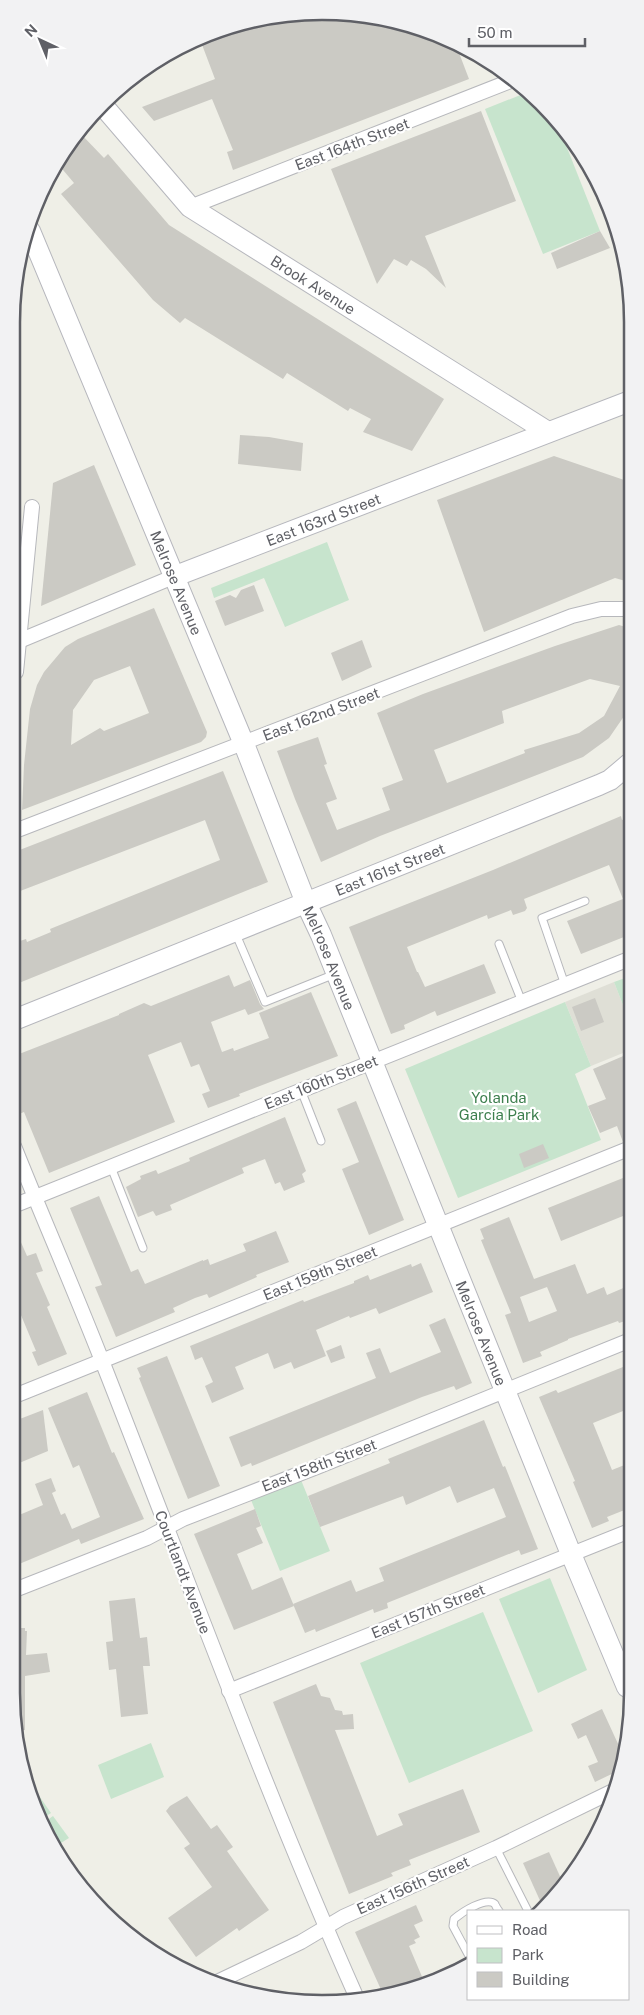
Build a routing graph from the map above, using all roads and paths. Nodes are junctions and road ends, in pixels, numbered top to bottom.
1 (507, 83) edge
2 (106, 110) edge
3 (190, 207) junction
4 (32, 237) edge
5 (624, 403) edge
6 (548, 432) junction
7 (32, 507) dead end
8 (173, 577) junction
9 (624, 609) edge
10 (20, 631) edge
11 (20, 641) edge
12 (244, 744) junction
13 (624, 773) edge
14 (20, 829) edge
15 (585, 901) dead end
16 (306, 903) junction
17 (234, 932) junction
18 (499, 944) dead end
19 (624, 961) edge
20 (337, 973) junction
21 (565, 984) junction
22 (522, 1002) junction
23 (20, 1018) edge
24 (372, 1062) junction
25 (301, 1090) junction
26 (321, 1141) dead end
27 (624, 1151) edge
28 (20, 1161) edge
29 (111, 1167) junction
30 (35, 1198) junction
31 (20, 1203) edge
32 (438, 1225) junction
33 (144, 1248) dead end
34 (624, 1343) edge
35 (102, 1361) junction
36 (505, 1390) junction
37 (20, 1395) edge
38 (166, 1528) junction
39 (624, 1533) edge
40 (571, 1554) junction
41 (20, 1588) edge
42 (624, 1680) edge
43 (229, 1690) junction
44 (606, 1794) edge
45 (496, 1848) junction
46 (469, 1910) edge
47 (498, 1910) edge
48 (527, 1910) edge
49 (467, 1911) edge
50 (326, 1928) junction
51 (467, 1952) edge
52 (224, 1979) edge
53 (355, 1993) edge

1 - 3 street, East 164th Street
2 - 3 main road, Brook Avenue
3 - 6 main road, Brook Avenue
4 - 8 main road, Melrose Avenue
5 - 6 main road, East 163rd Street
6 - 8 main road, East 163rd Street
7 - 10 street
8 - 11 street, East 163rd Street
8 - 12 main road, Melrose Avenue
9 - 12 street, East 162nd Street
12 - 14 street, East 162nd Street
12 - 16 main road, Melrose Avenue
13 - 16 main road, East 161st Street
15 - 21 lane
16 - 17 main road, East 161st Street
16 - 20 main road, Melrose Avenue
17 - 20 lane
17 - 23 main road, East 161st Street
18 - 22 lane
19 - 21 street, East 160th Street
20 - 24 main road, Melrose Avenue
21 - 22 street, East 160th Street
22 - 24 street, East 160th Street
24 - 25 street, East 160th Street
24 - 32 main road, Melrose Avenue
25 - 26 lane
25 - 29 street, East 160th Street
27 - 32 street, East 159th Street
28 - 30 street, Courtlandt Avenue
29 - 30 street, East 160th Street
29 - 33 lane
30 - 31 street, East 160th Street
30 - 35 street, Courtlandt Avenue
32 - 35 street, East 159th Street
32 - 36 main road, Melrose Avenue
34 - 36 street, East 158th Street
35 - 37 street, East 159th Street
35 - 38 street, Courtlandt Avenue
36 - 38 street, East 158th Street
36 - 40 main road, Melrose Avenue
38 - 41 street, East 158th Street
38 - 43 street, Courtlandt Avenue
39 - 40 street, East 157th Street
40 - 42 main road, Melrose Avenue
40 - 43 street, East 157th Street
43 - 50 street, Courtlandt Avenue
44 - 45 street, East 156th Street
45 - 48 lane
45 - 50 street, East 156th Street
46 - 47 lane
49 - 51 lane
50 - 52 street, East 156th Street
50 - 53 street, Courtlandt Avenue

